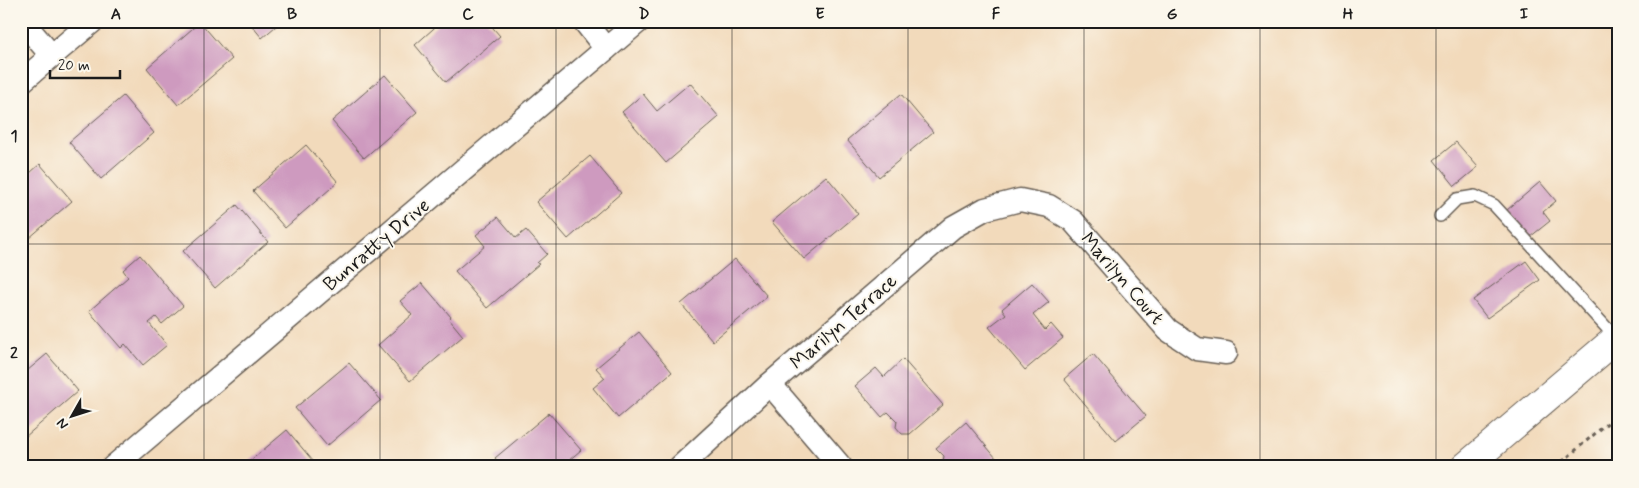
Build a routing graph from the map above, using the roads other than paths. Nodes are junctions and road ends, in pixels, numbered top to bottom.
1 (22, 21) edge
2 (93, 21) edge
3 (584, 21) edge
4 (639, 21) edge
5 (606, 49) junction
6 (52, 56) junction
7 (21, 82) edge
8 (1020, 200) joint
9 (1440, 216) dead end
10 (1617, 338) edge
11 (1226, 353) dead end
12 (770, 384) junction
13 (113, 467) edge
14 (680, 467) edge
15 (841, 467) edge
16 (1465, 467) edge

1 - 6 street
2 - 6 street
3 - 5 street
4 - 5 street, Bunratty Drive
5 - 13 street, Bunratty Drive
6 - 7 street
8 - 11 street, Marilyn Court
8 - 12 street, Marilyn Terrace
9 - 10 lane
10 - 16 main road
12 - 14 street, Marilyn Terrace
12 - 15 street

